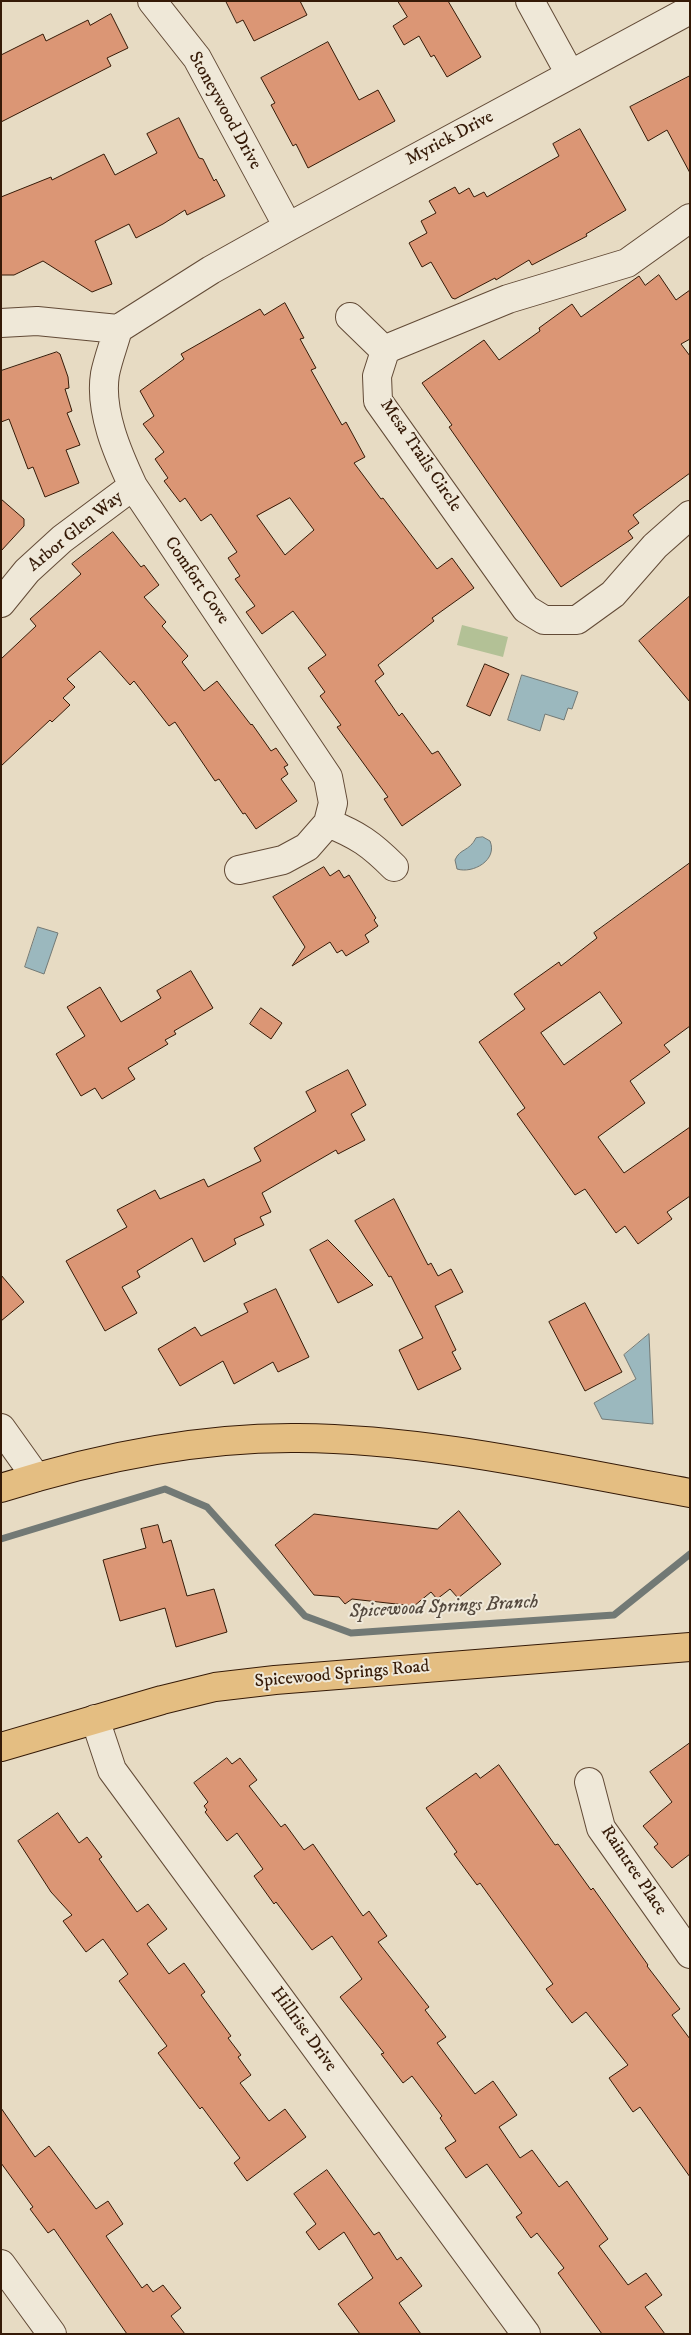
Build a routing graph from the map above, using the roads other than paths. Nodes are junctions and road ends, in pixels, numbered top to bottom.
1 (152, 1) edge
2 (530, 1) edge
3 (690, 10) edge
4 (570, 74) junction
5 (690, 218) edge
6 (288, 227) junction
7 (350, 317) dead end
8 (1, 323) edge
9 (118, 329) junction
10 (384, 351) junction
11 (133, 486) junction
12 (690, 514) edge
13 (1, 603) edge
14 (328, 823) junction
15 (394, 867) dead end
16 (238, 870) dead end
17 (1, 1428) edge
18 (36, 1477) junction
19 (2, 1486) edge
20 (689, 1493) edge
21 (690, 1646) edge
22 (95, 1719) junction
23 (1, 1747) edge
24 (589, 1782) dead end
25 (688, 1947) edge
26 (1, 2264) edge
27 (52, 2334) edge
28 (526, 2334) edge

1 - 6 street, Stoneywood Drive
2 - 4 street
3 - 4 street, Myrick Drive
4 - 6 street, Myrick Drive
5 - 10 street
6 - 9 street, Myrick Drive
7 - 10 street
8 - 9 street
9 - 11 street, Comfort Cove
10 - 12 street, Mesa Trails Circle
11 - 13 street, Arbor Glen Way
11 - 14 street, Comfort Cove
14 - 15 street
14 - 16 street
17 - 18 street
18 - 19 main road
18 - 20 main road
21 - 22 main road, Spicewood Springs Road
22 - 23 main road, Spicewood Springs Road
22 - 28 street, Hillrise Drive
24 - 25 street, Raintree Place
26 - 27 street

